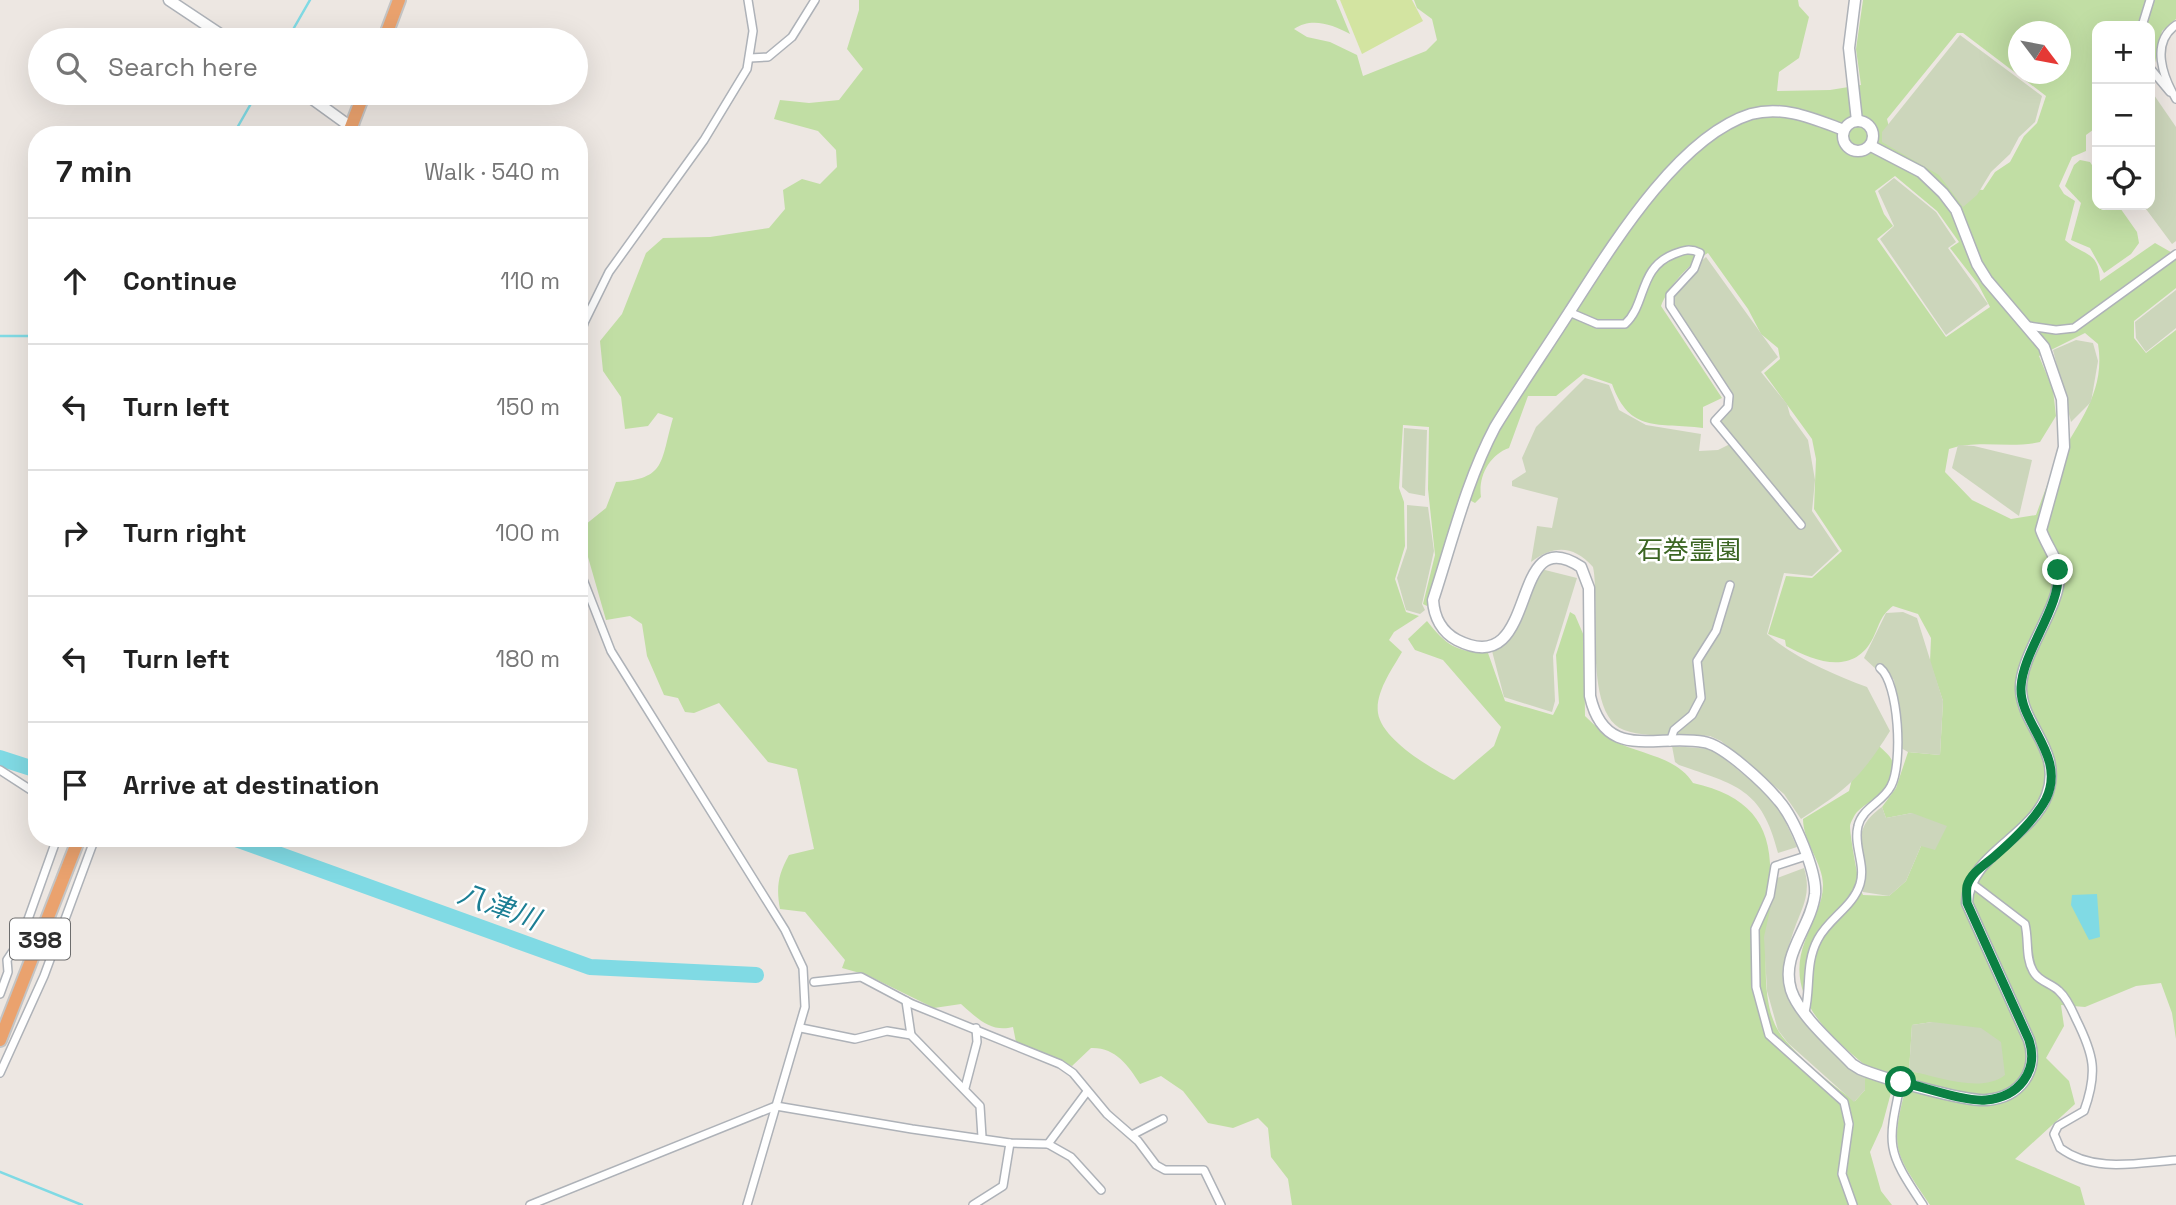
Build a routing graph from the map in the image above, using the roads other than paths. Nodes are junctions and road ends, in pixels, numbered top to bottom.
1 (169, 0) edge
2 (399, 0) edge
3 (748, 0) edge
4 (815, 0) edge
5 (1855, 0) edge
6 (2150, 0) edge
7 (2144, 21) edge
8 (2176, 25) edge
9 (211, 28) edge
10 (388, 28) edge
11 (750, 58) junction
12 (2155, 74) edge
13 (2175, 97) edge
14 (319, 105) edge
15 (361, 105) edge
16 (1857, 121) junction
17 (346, 126) edge
18 (356, 126) edge
19 (1844, 130) junction
20 (1871, 146) junction
21 (2176, 254) edge
22 (588, 312) edge
23 (1569, 312) junction
24 (2029, 326) junction
25 (1801, 525) dead end
26 (1730, 586) dead end
27 (588, 592) edge
28 (1880, 668) dead end
29 (1670, 742) junction
30 (0, 770) edge
31 (28, 787) edge
32 (54, 847) edge
33 (75, 847) edge
34 (93, 847) edge
35 (1806, 856) junction
36 (1970, 882) junction
37 (4, 959) edge
38 (814, 982) dead end
39 (0, 994) edge
40 (906, 1001) junction
41 (1805, 1012) junction
42 (801, 1028) junction
43 (976, 1028) junction
44 (911, 1035) junction
45 (0, 1040) edge
46 (0, 1073) edge
47 (1901, 1082) junction
48 (965, 1088) junction
49 (1086, 1093) junction
50 (776, 1106) junction
51 (1163, 1119) dead end
52 (1132, 1135) junction
53 (982, 1137) junction
54 (1010, 1143) junction
55 (1048, 1144) junction
56 (2176, 1160) edge
57 (1101, 1190) dead end
58 (750, 1204) edge
59 (530, 1205) edge
60 (972, 1205) edge
61 (1221, 1205) edge
62 (1853, 1205) edge
63 (1923, 1205) edge

1 - 9 street
2 - 10 highway
3 - 11 street
4 - 11 street
5 - 16 street
6 - 7 street
8 - 13 street
11 - 22 street
12 - 13 street
14 - 17 street
15 - 18 highway
16 - 19 street
16 - 20 street
19 - 20 street
19 - 23 street
20 - 24 street
21 - 24 street
23 - 25 street
23 - 29 street
24 - 36 street
26 - 29 street
27 - 42 street
28 - 41 street
29 - 35 street
30 - 31 street
32 - 37 street
33 - 45 highway, 398
34 - 46 street
35 - 41 street
35 - 62 street
36 - 47 street
36 - 56 street
37 - 39 street
38 - 40 street
40 - 43 street
40 - 44 street
41 - 47 street
42 - 44 street
42 - 50 street
43 - 48 street
43 - 49 street
44 - 48 street
47 - 63 street
48 - 53 street
49 - 52 street
49 - 55 street
50 - 53 street
50 - 58 street
50 - 59 street
51 - 52 street
52 - 61 street
53 - 54 street
54 - 55 street
54 - 60 street
55 - 57 street

